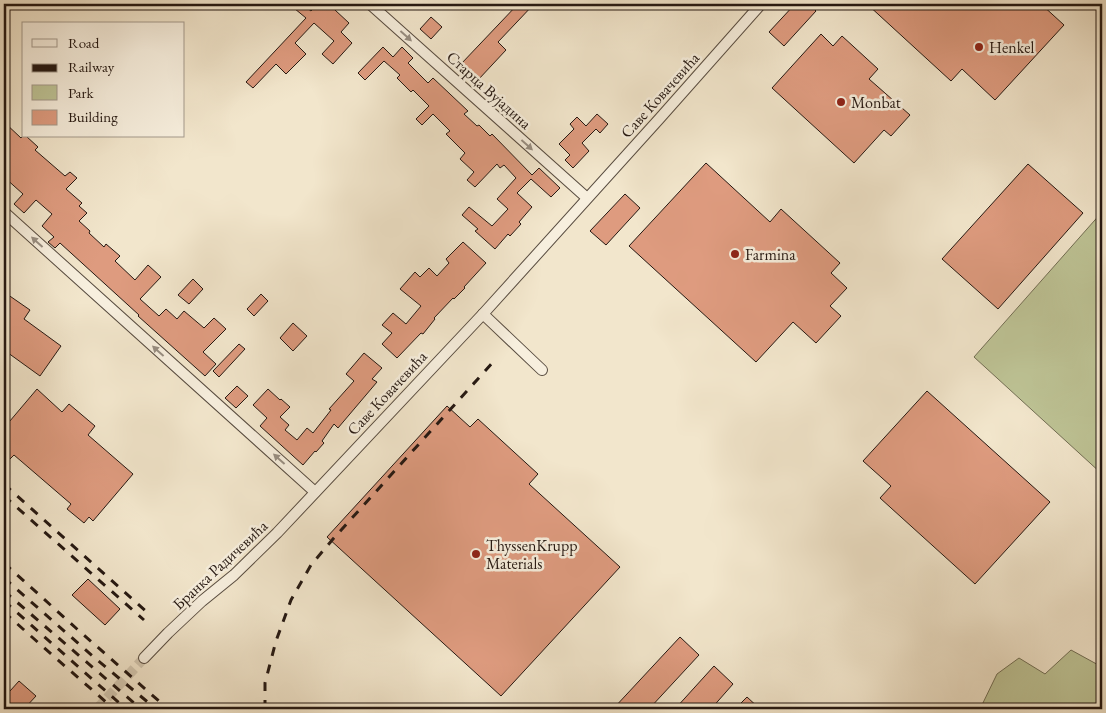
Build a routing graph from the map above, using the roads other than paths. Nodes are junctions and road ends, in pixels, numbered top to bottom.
1 (370, 4) edge
2 (761, 4) edge
3 (587, 198) junction
4 (4, 212) edge
5 (483, 314) junction
6 (542, 370) dead end
7 (315, 492) junction
8 (144, 658) tunnel mouth

1 -> 3 street, Старца Вујадина
2 - 3 street, Саве Ковачевића
3 - 5 street, Саве Ковачевића
7 -> 4 street
5 - 6 street
5 - 7 street, Саве Ковачевића
7 - 8 street, Бранка Радичевића

